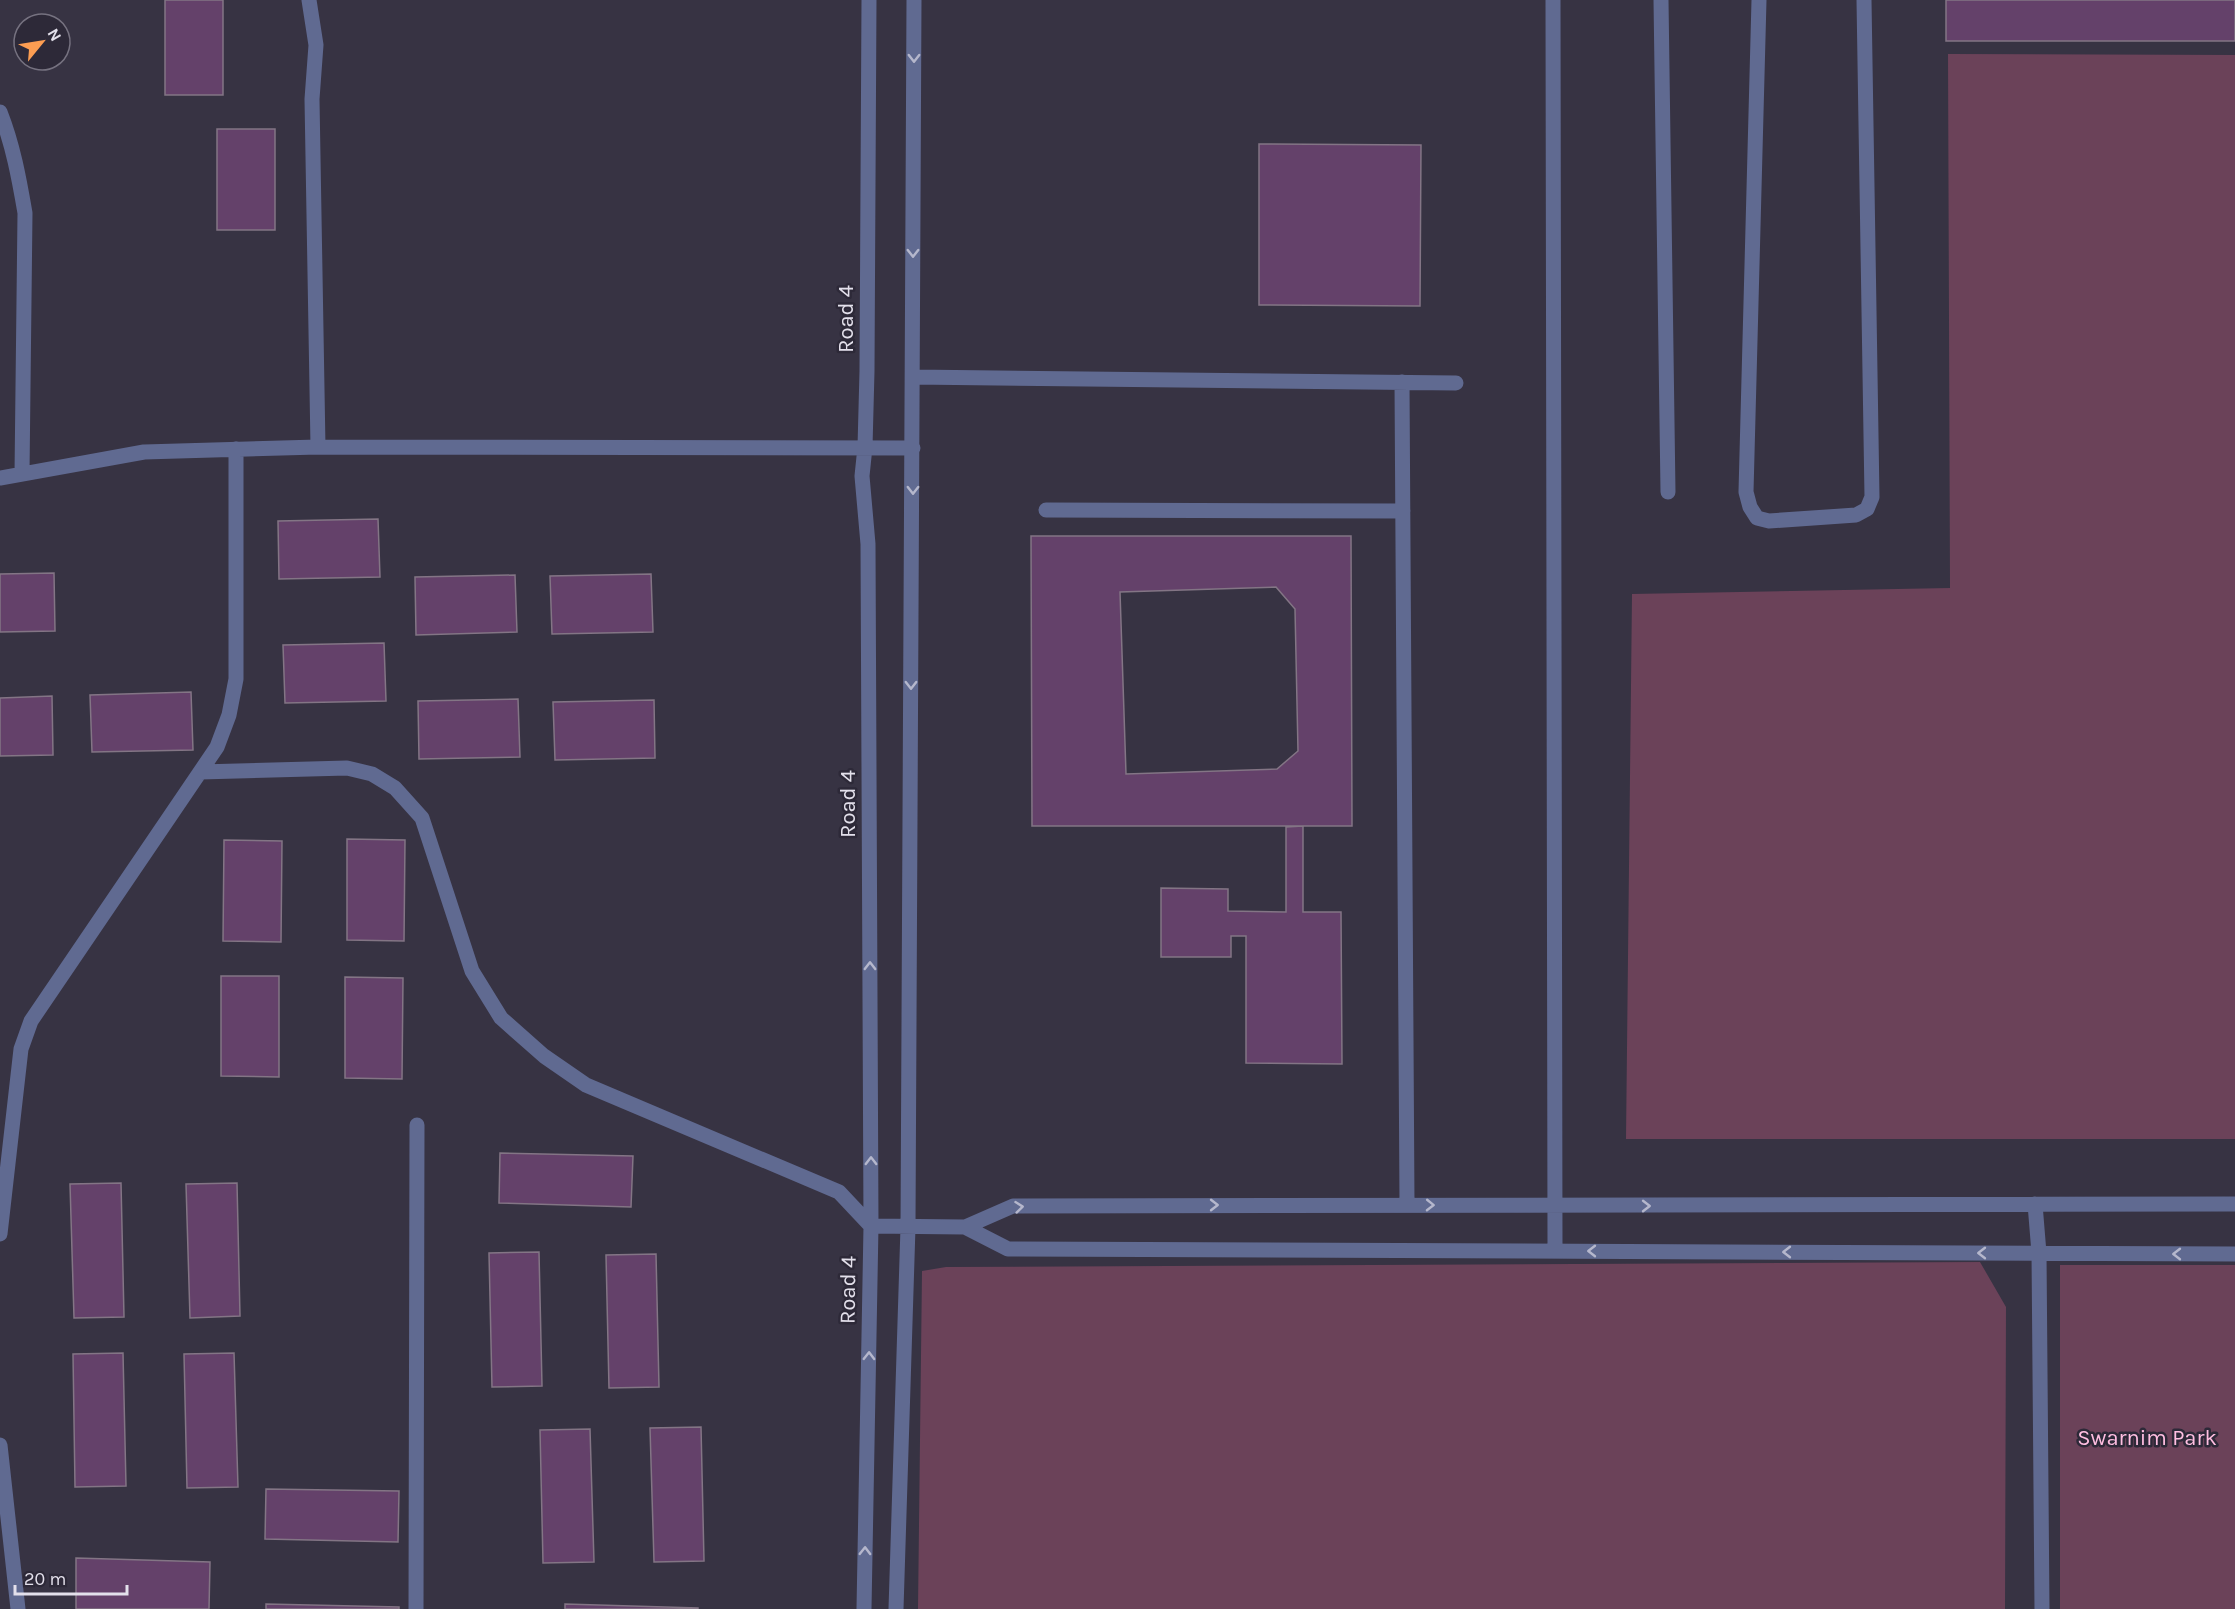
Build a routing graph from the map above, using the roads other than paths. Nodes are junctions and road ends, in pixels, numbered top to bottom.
1 (309, 0) edge
2 (869, 0) edge
3 (914, 0) edge
4 (1553, 0) edge
5 (1661, 0) edge
6 (1759, 0) edge
7 (1864, 0) edge
8 (0, 112) edge
9 (913, 377) junction
10 (1402, 382) junction
11 (1456, 383) dead end
12 (318, 447) junction
13 (865, 447) junction
14 (913, 448) junction
15 (236, 449) junction
16 (22, 474) junction
17 (0, 478) edge
18 (1668, 492) dead end
19 (1046, 510) dead end
20 (1403, 511) junction
21 (200, 772) junction
22 (417, 1125) dead end
23 (1407, 1204) junction
24 (2034, 1204) junction
25 (2235, 1204) edge
26 (1555, 1206) junction
27 (871, 1227) junction
28 (908, 1227) junction
29 (965, 1227) junction
30 (0, 1234) edge
31 (1555, 1250) junction
32 (2039, 1253) junction
33 (2235, 1254) edge
34 (0, 1445) edge
35 (18, 1609) edge
36 (416, 1609) edge
37 (864, 1609) edge
38 (896, 1609) edge
39 (2042, 1609) edge

1 - 12 street
2 - 13 street, Road 4
3 -> 9 street
4 - 26 street
5 - 18 street
6 - 7 street
8 - 16 street
9 - 10 street
9 - 14 street
10 - 11 street
10 - 20 street
12 - 13 street
12 - 15 street
13 - 14 street
27 -> 13 street, Road 4
14 -> 28 street
15 - 16 street
15 - 21 street
16 - 17 street
19 - 20 street
20 - 23 street
21 - 27 street
21 - 30 street
22 - 36 street
23 -> 26 street
29 -> 23 street
24 - 25 street
26 -> 24 street
24 - 32 street
26 - 31 street
27 - 28 street
37 -> 27 street, Road 4
28 - 29 street
28 - 38 street
29 - 31 street
32 -> 31 street
33 -> 32 street
32 - 39 street
34 - 35 street

